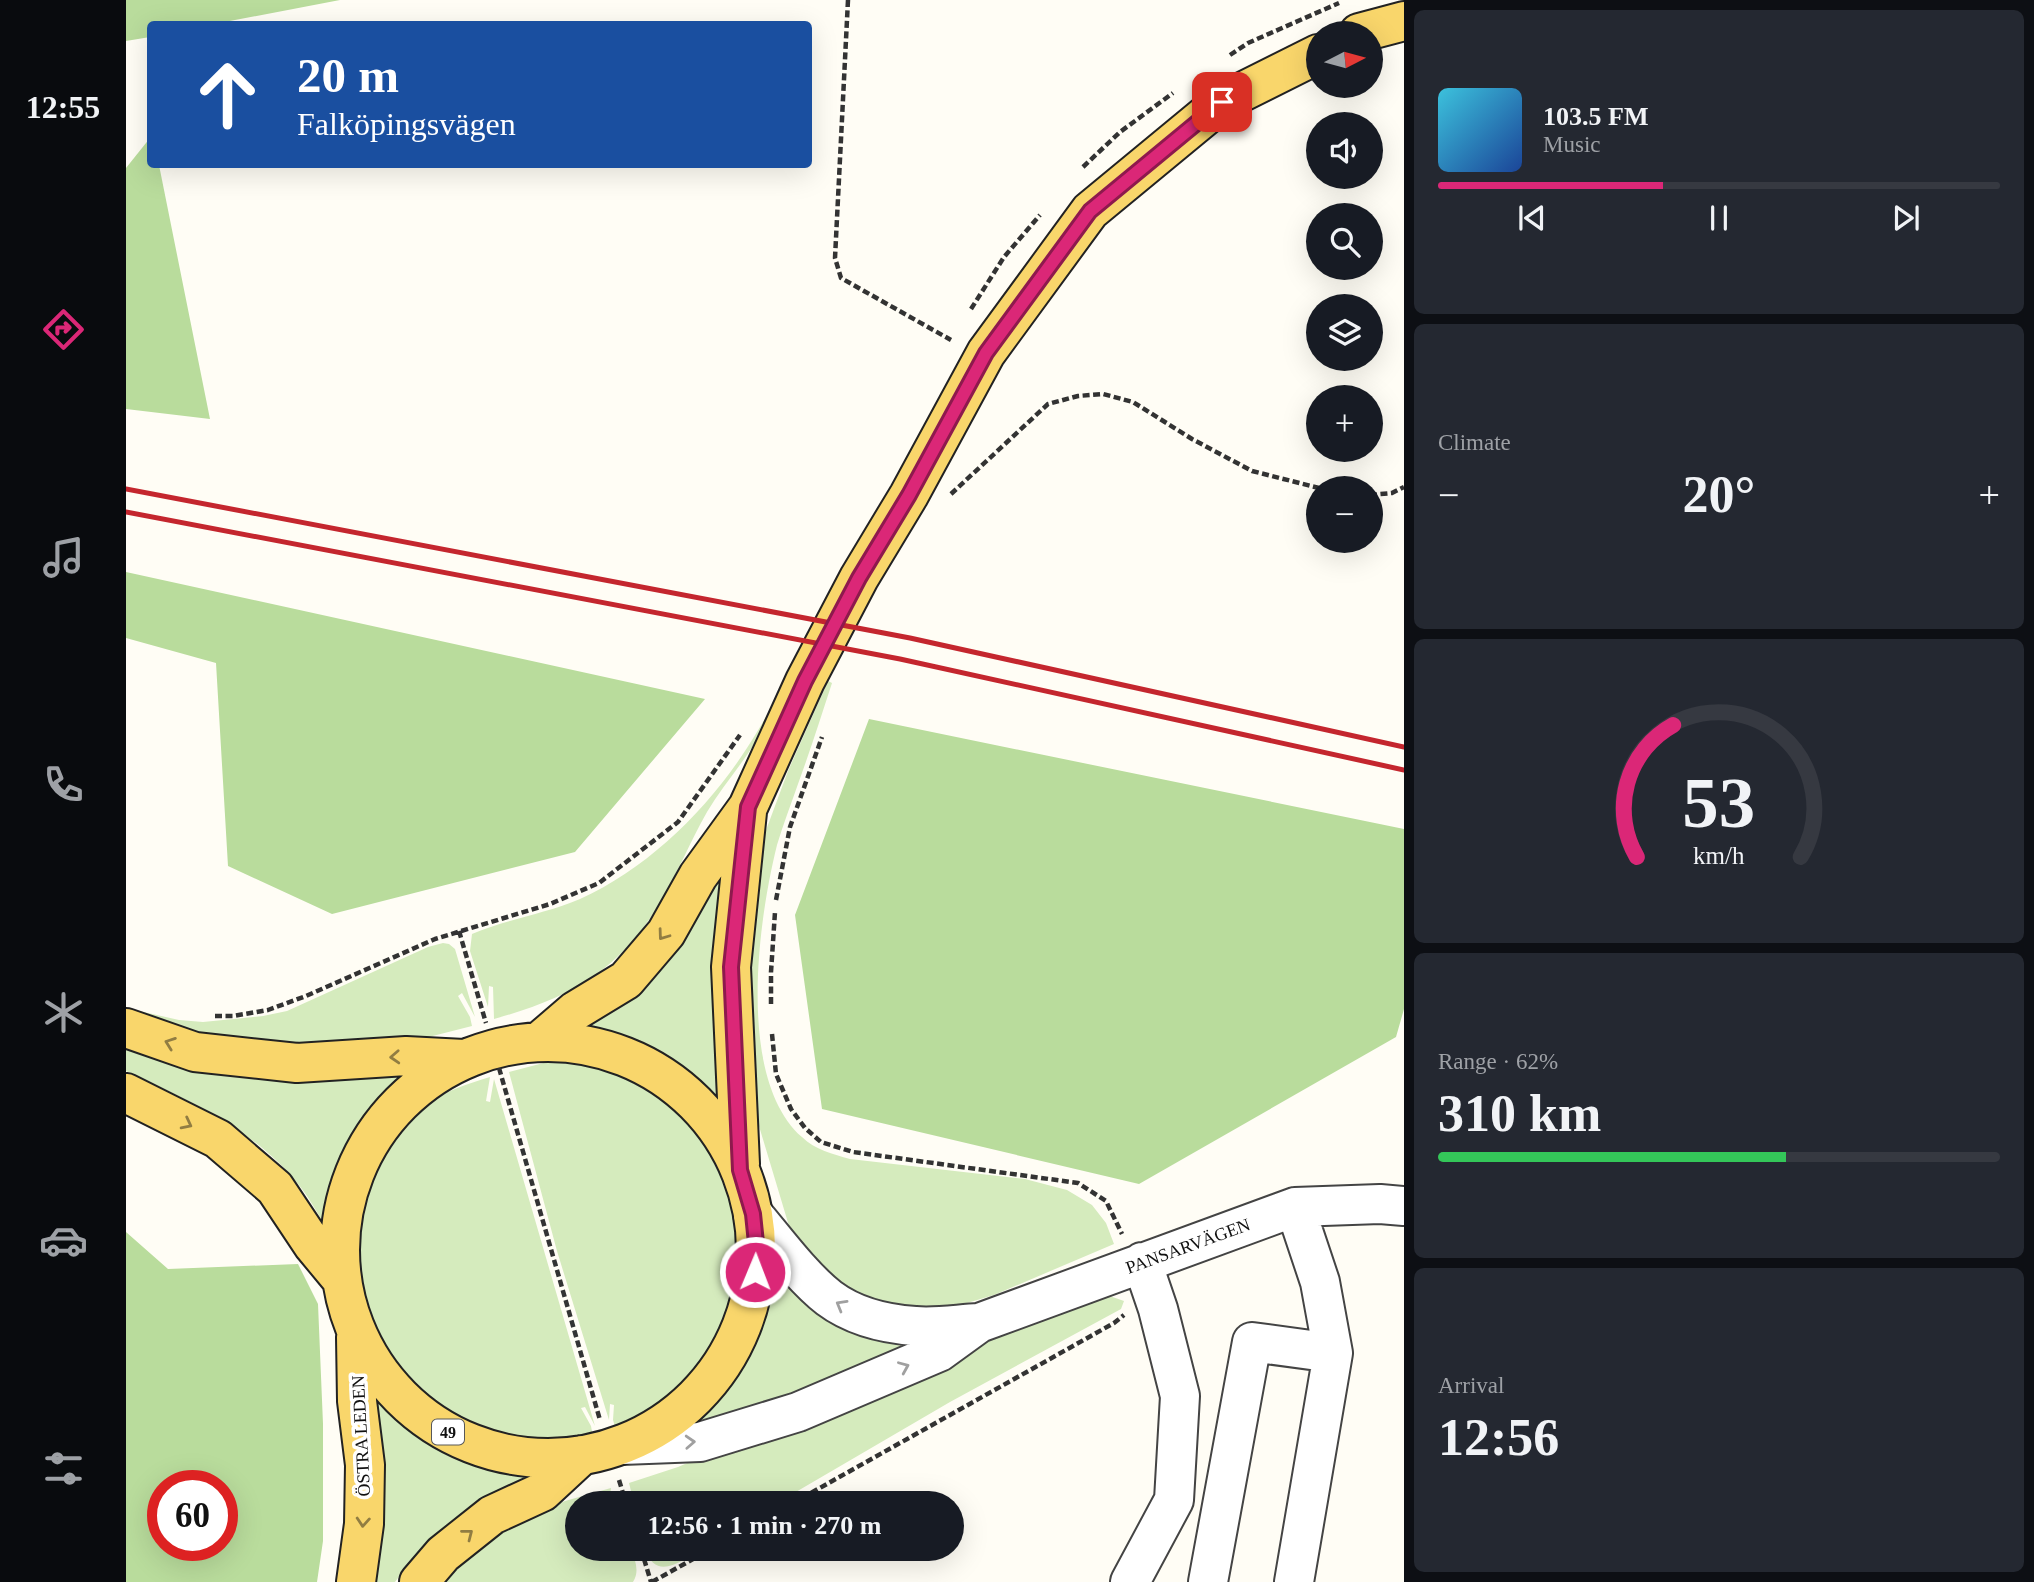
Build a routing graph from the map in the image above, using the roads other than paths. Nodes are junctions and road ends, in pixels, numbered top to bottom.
1 (1404, 21) edge
2 (1383, 27) edge
3 (1306, 60) edge
4 (748, 807) junction
5 (126, 1028) edge
6 (540, 1041) junction
7 (481, 1063) junction
8 (126, 1093) edge
9 (740, 1170) junction
10 (1404, 1206) edge
11 (1295, 1207) junction
12 (753, 1214) junction
13 (1136, 1265) junction
14 (342, 1280) junction
15 (979, 1323) junction
16 (356, 1331) junction
17 (1333, 1353) junction
18 (614, 1449) junction
19 (582, 1455) junction
20 (356, 1582) edge
21 (419, 1582) edge
22 (1130, 1582) edge
23 (1208, 1582) edge
24 (1294, 1582) edge

1 - 2 main road
3 - 4 main road, 49
4 -> 6 main road, 49
4 - 9 main road, 49
7 -> 5 main road
6 - 7 main road, 49
6 - 9 main road, 49
7 - 14 main road, 49
8 -> 14 main road
9 - 12 main road, 49
10 - 11 street, PANSARVÄGEN
11 - 13 street, PANSARVÄGEN
11 - 17 street
15 -> 12 street, PANSARVÄGEN
12 - 18 main road, 49
13 - 15 street, PANSARVÄGEN
13 - 22 street
14 - 16 main road, 49
18 -> 15 street, PANSARVÄGEN
16 - 19 main road, 49
16 -> 20 main road, ÖSTRA LEDEN / 49
17 - 23 street
17 - 24 street
18 - 19 main road, 49
21 -> 19 main road, 49

